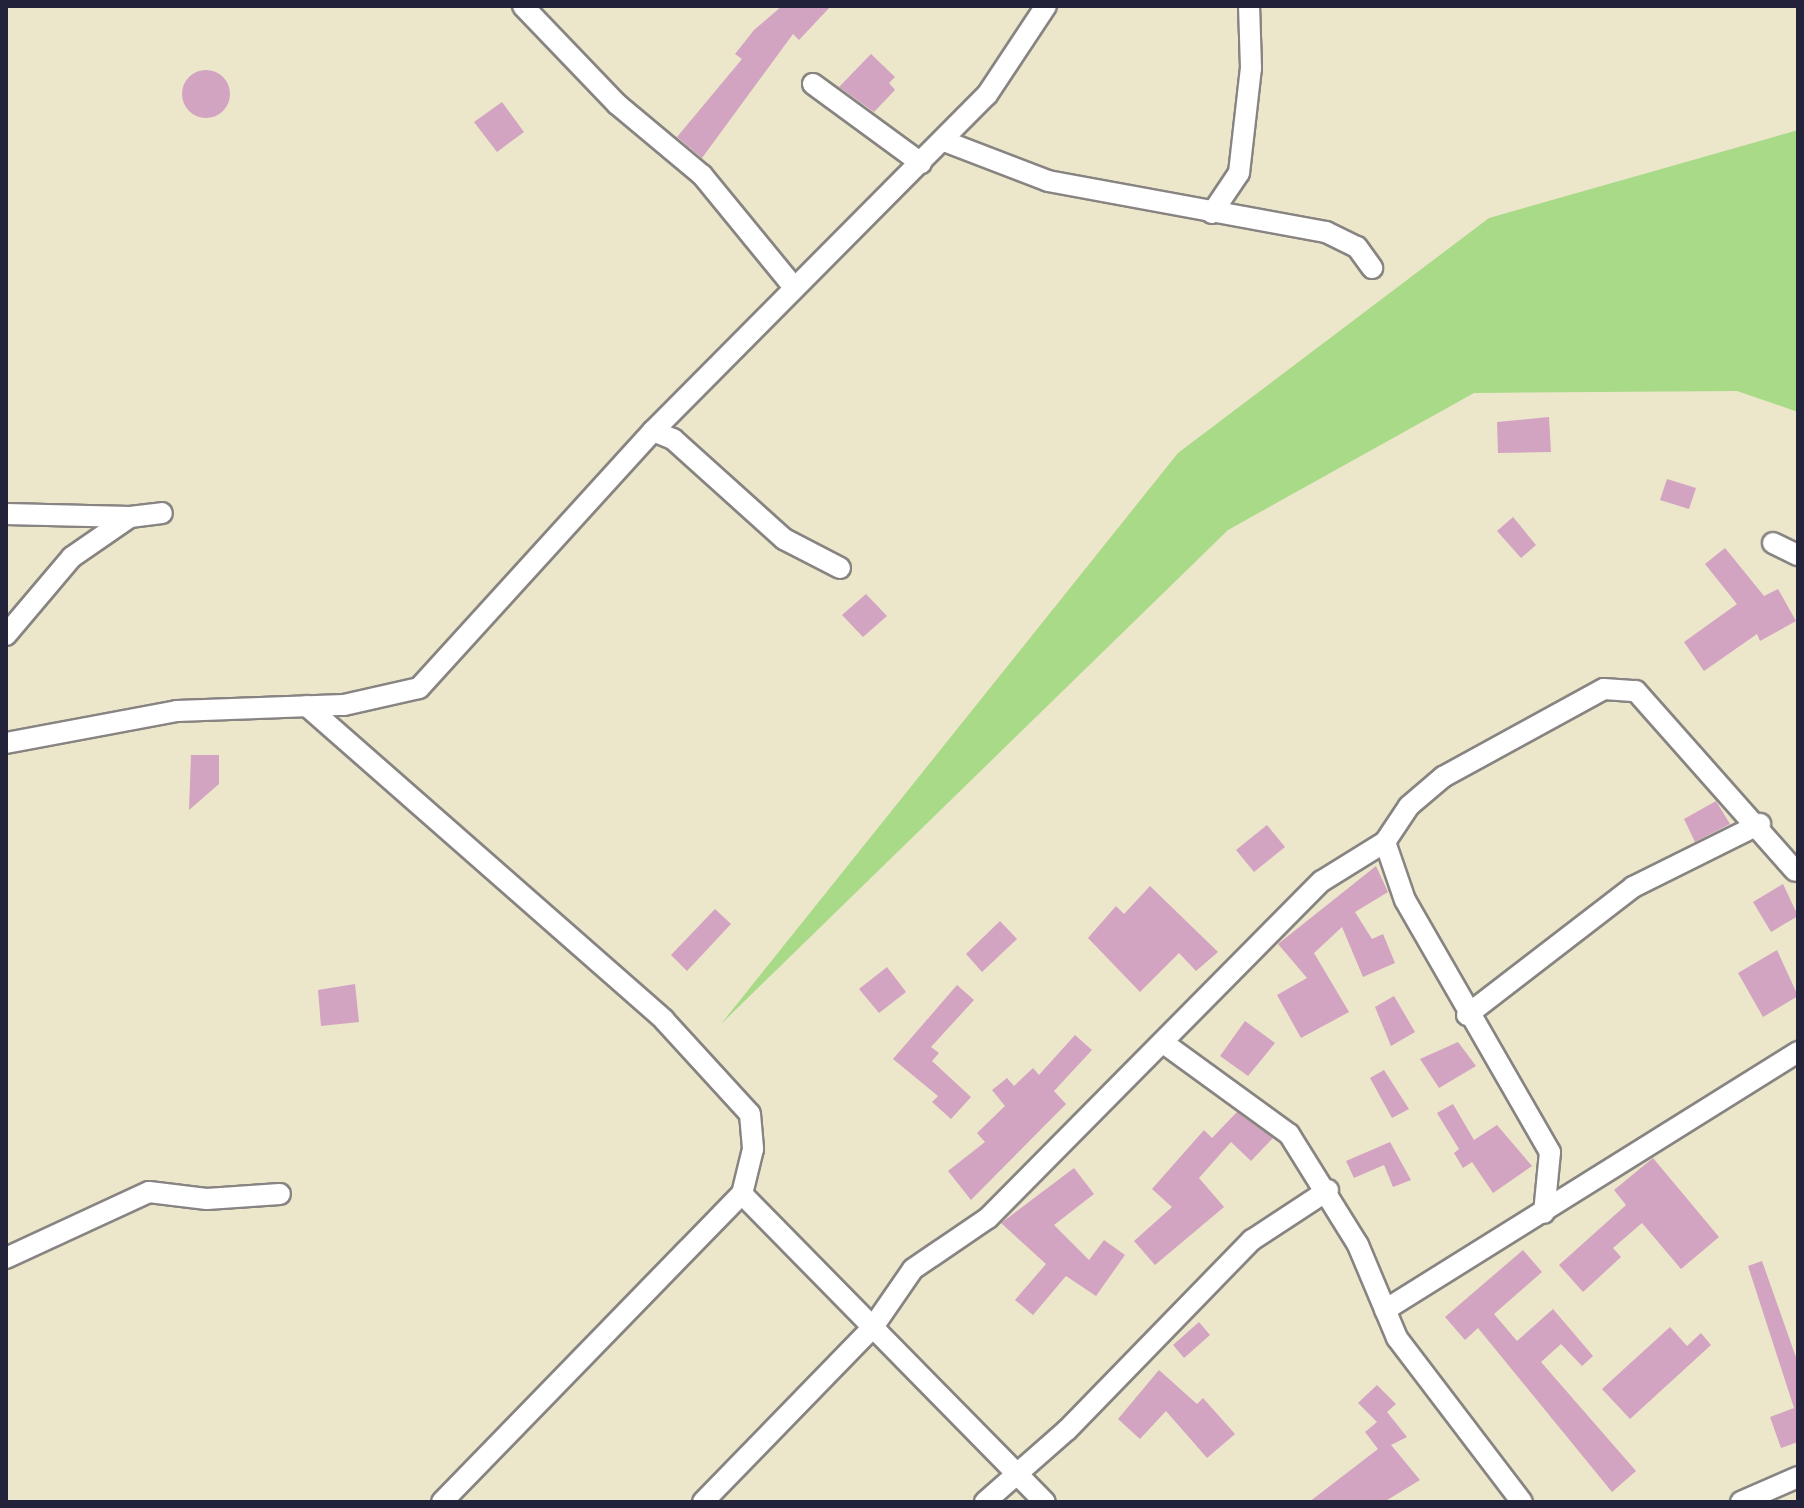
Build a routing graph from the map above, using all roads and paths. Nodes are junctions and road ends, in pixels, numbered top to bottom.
1 (523, 6) edge
2 (1046, 6) edge
3 (1249, 6) edge
4 (813, 84) dead end
5 (944, 141) junction
6 (921, 163) junction
7 (1212, 213) junction
8 (1372, 268) dead end
9 (793, 286) junction
10 (653, 431) junction
11 (162, 513) dead end
12 (6, 514) edge
13 (130, 517) junction
14 (1773, 543) dead end
15 (1798, 555) edge
16 (840, 568) dead end
17 (6, 635) edge
18 (307, 706) junction
19 (6, 743) edge
20 (1760, 824) junction
21 (1385, 842) junction
22 (1797, 871) edge
23 (1467, 1015) junction
24 (1165, 1044) junction
25 (1798, 1052) edge
26 (1328, 1190) junction
27 (280, 1194) dead end
28 (742, 1194) junction
29 (1544, 1213) junction
30 (6, 1258) edge
31 (1385, 1310) junction
32 (873, 1327) junction
33 (1019, 1473) junction
34 (1798, 1477) edge
35 (442, 1502) edge
36 (703, 1502) edge
37 (985, 1502) edge
38 (1045, 1502) edge
39 (1522, 1502) edge
40 (1741, 1502) edge

1 - 9 street
2 - 5 street
3 - 7 street
4 - 6 street
5 - 6 street
5 - 7 street
6 - 9 street
7 - 8 street
9 - 10 street
10 - 16 street
10 - 18 street
11 - 13 street
12 - 13 street
13 - 17 street
14 - 15 street
18 - 19 street
18 - 28 street
20 - 21 street
20 - 22 street
20 - 23 street
21 - 23 street
21 - 24 street
23 - 29 street
24 - 26 street
24 - 32 street
25 - 29 street
26 - 31 street
26 - 33 street
27 - 30 street
28 - 32 street
28 - 35 street
29 - 31 street
31 - 39 street
32 - 33 street
32 - 36 street
33 - 37 street
33 - 38 street
34 - 40 street

